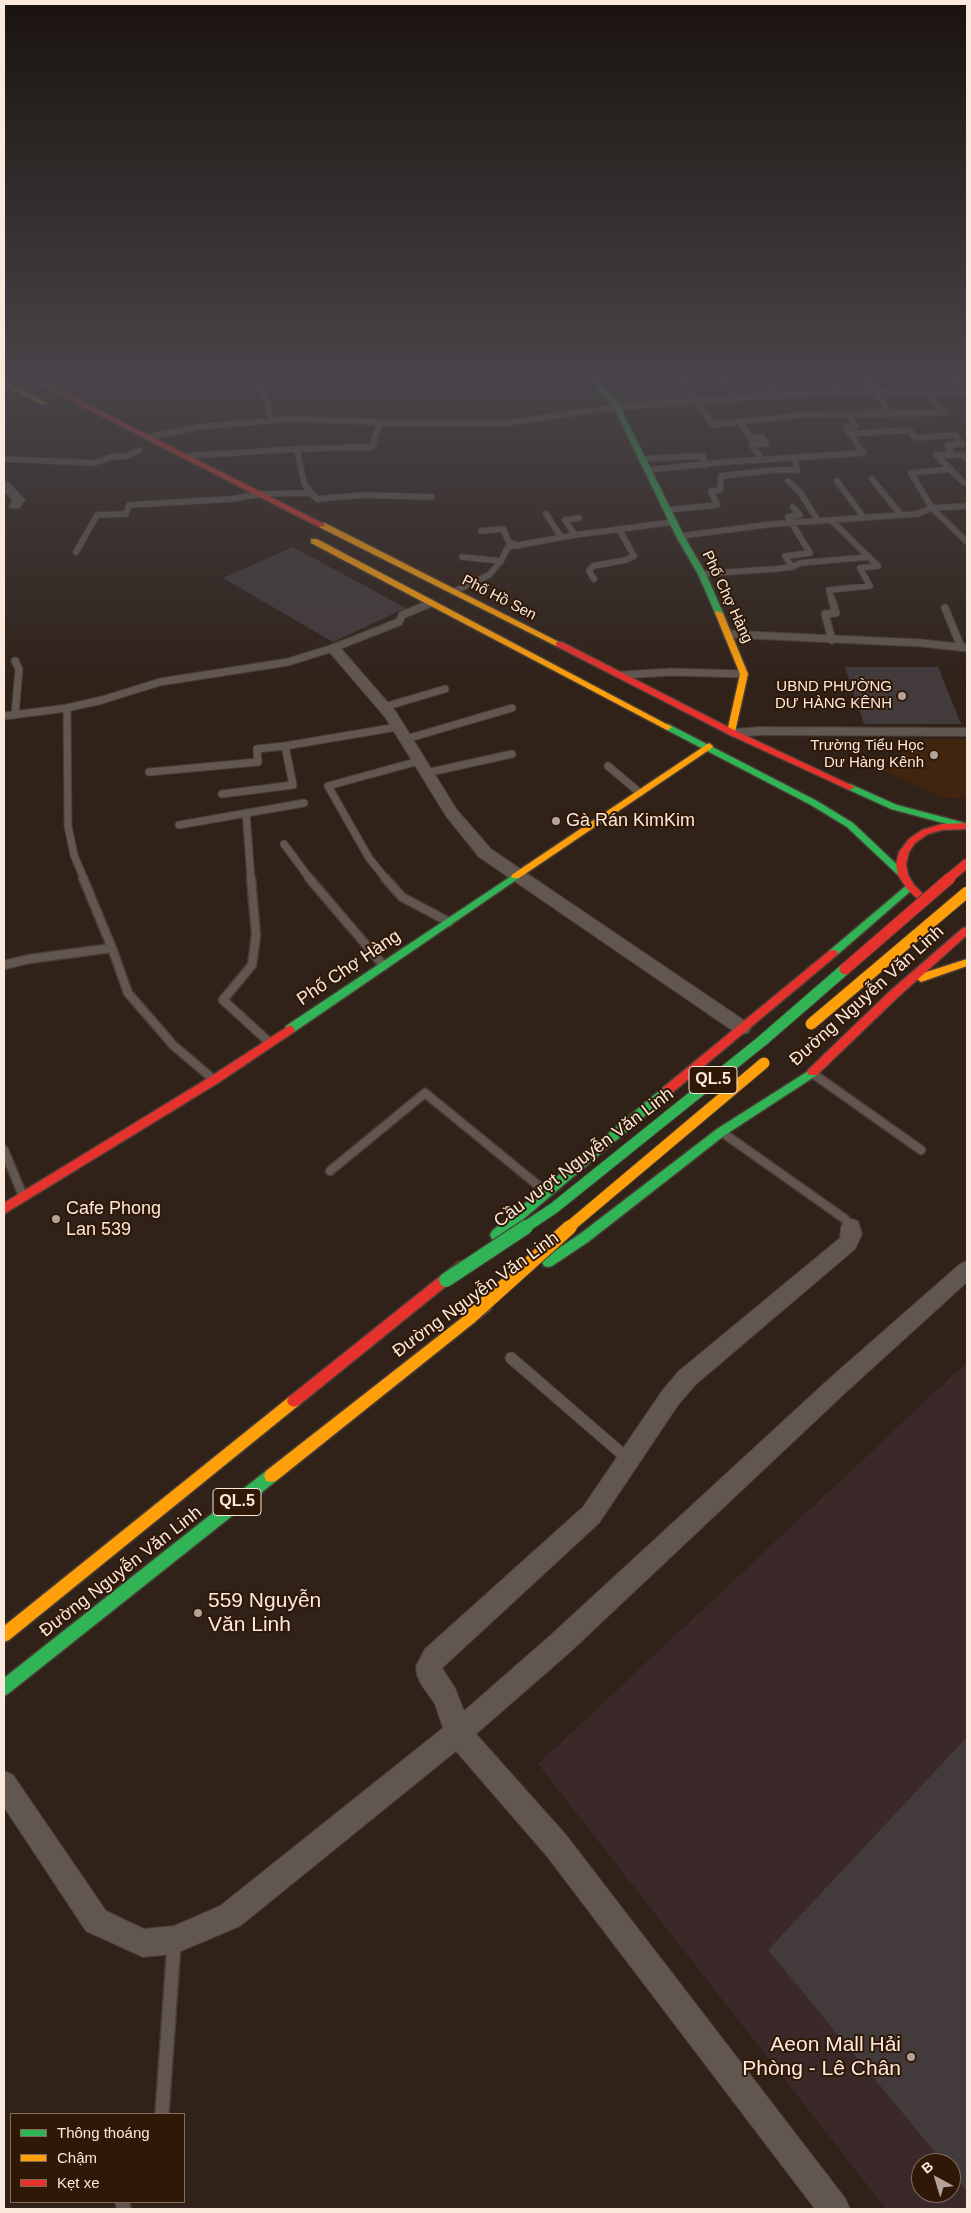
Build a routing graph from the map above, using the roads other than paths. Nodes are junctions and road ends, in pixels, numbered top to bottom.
1 (231, 481) edge
2 (237, 481) edge
3 (304, 481) edge
4 (653, 481) edge
5 (721, 481) edge
6 (837, 481) dead end
7 (874, 481) edge
8 (916, 481) edge
9 (788, 482) dead end
10 (4, 484) edge
11 (311, 492) junction
12 (262, 494) junction
13 (432, 496) dead end
14 (231, 498) junction
15 (16, 506) dead end
16 (967, 506) edge
17 (793, 507) dead end
18 (932, 508) junction
19 (252, 509) dead end
20 (667, 510) junction
21 (546, 514) dead end
22 (901, 515) junction
23 (579, 518) dead end
24 (864, 518) junction
25 (831, 520) junction
26 (818, 521) junction
27 (674, 522) junction
28 (791, 523) junction
29 (619, 529) junction
30 (482, 531) dead end
31 (575, 535) junction
32 (303, 536) dead end
33 (680, 536) junction
34 (561, 537) junction
35 (967, 542) edge
36 (519, 546) junction
37 (76, 552) dead end
38 (462, 557) dead end
39 (869, 557) junction
40 (501, 561) junction
41 (792, 567) junction
42 (702, 574) junction
43 (594, 579) dead end
44 (453, 592) junction
45 (431, 603) junction
46 (945, 608) dead end
47 (727, 634) junction
48 (832, 640) junction
49 (333, 648) junction
50 (964, 648) edge
51 (15, 661) dead end
52 (744, 674) junction
53 (620, 675) junction
54 (445, 689) dead end
55 (384, 707) junction
56 (67, 708) junction
57 (512, 708) dead end
58 (15, 714) junction
59 (4, 716) edge
60 (732, 732) junction
61 (967, 732) edge
62 (402, 733) junction
63 (285, 746) junction
64 (709, 746) junction
65 (512, 754) dead end
66 (608, 766) dead end
67 (423, 767) junction
68 (148, 772) dead end
69 (841, 784) junction
70 (640, 792) junction
71 (222, 794) dead end
72 (304, 803) dead end
73 (814, 803) junction
74 (870, 809) dead end
75 (246, 813) junction
76 (857, 817) dead end
77 (179, 825) dead end
78 (964, 826) edge
79 (284, 844) dead end
80 (967, 863) edge
81 (518, 874) junction
82 (903, 876) junction
83 (910, 887) junction
84 (967, 892) edge
85 (962, 918) edge
86 (449, 922) junction
87 (967, 930) edge
88 (112, 948) junction
89 (967, 962) edge
90 (821, 963) junction
91 (4, 965) edge
92 (384, 966) junction
93 (907, 983) junction
94 (893, 995) junction
95 (742, 1028) junction
96 (803, 1031) dead end
97 (270, 1042) junction
98 (773, 1056) dead end
99 (812, 1073) junction
100 (214, 1080) junction
101 (721, 1132) junction
102 (4, 1150) edge
103 (921, 1150) dead end
104 (330, 1170) dead end
105 (546, 1192) junction
106 (24, 1197) junction
107 (4, 1209) edge
108 (851, 1227) joint
109 (967, 1270) edge
110 (446, 1280) junction
111 (470, 1317) junction
112 (511, 1358) dead end
113 (628, 1459) junction
114 (4, 1635) edge
115 (4, 1688) edge
116 (458, 1733) junction
117 (4, 1784) edge
118 (174, 1940) junction
119 (162, 2113) edge
120 (834, 2209) edge

1 - 14 main road
2 - 12 main road, Phố Hồ Sen
3 - 11 lane
4 - 20 main road, Phố Chợ Hàng
5 - 20 lane
6 - 24 lane
7 - 22 lane
8 - 18 lane
9 - 26 lane
10 - 15 street
11 - 12 lane
11 - 13 lane
12 - 14 lane
12 - 44 main road, Phố Hồ Sen
14 - 19 main road
14 - 37 lane
16 - 18 lane
17 - 28 lane
18 - 22 lane
18 - 35 lane
20 - 27 main road, Phố Chợ Hàng
21 - 34 lane
22 - 24 lane
23 - 31 lane
24 - 25 lane
25 - 26 lane
25 - 39 lane
26 - 28 lane
27 - 29 lane
27 - 33 main road, Phố Chợ Hàng
28 - 33 lane
28 - 41 lane
29 - 31 lane
29 - 43 lane
30 - 36 lane
31 - 34 lane
32 - 45 main road, Phố Hồ Sen
33 - 42 main road, Phố Chợ Hàng
34 - 36 lane
36 - 40 lane
38 - 40 lane
39 - 41 lane
39 - 48 lane
40 - 44 lane
41 - 42 lane
42 - 47 main road, Phố Chợ Hàng
44 - 53 main road, Phố Hồ Sen
45 - 49 lane
45 - 64 main road, Phố Hồ Sen
46 - 50 lane
47 - 48 lane
47 - 52 main road, Phố Chợ Hàng
48 - 50 lane
49 - 55 street
49 - 56 lane
51 - 58 lane
52 - 53 lane
52 - 60 main road
53 - 60 main road, Phố Hồ Sen
54 - 55 lane
55 - 62 street
56 - 58 lane
56 - 88 lane
57 - 62 lane
58 - 59 lane
60 - 61 street
60 - 69 main road, Phố Hồ Sen
62 - 63 lane
62 - 67 street
63 - 68 lane
63 - 71 lane
64 - 70 main road, Phố Chợ Hàng
64 - 73 main road, Phố Hồ Sen
65 - 67 lane
66 - 70 lane
67 - 81 street
67 - 86 lane
69 - 74 main road
69 - 78 main road, Phố Hồ Sen
70 - 81 main road, Phố Chợ Hàng
72 - 75 lane
73 - 76 main road
73 - 82 main road, Phố Hồ Sen
75 - 77 lane
75 - 97 lane
78 - 82 main road
79 - 92 lane
80 - 110 main road, Cầu vượt Nguyễn Văn Linh / QL.5, bridge
81 - 86 main road, Phố Chợ Hàng
81 - 95 street
82 - 83 main road, Phố Hồ Sen
83 - 85 main road, Phố Hồ Sen
83 - 90 main road, Đường Nguyễn Văn Linh / QL.5
84 - 96 main road, bridge
86 - 92 main road, Phố Chợ Hàng
87 - 93 main road, Đường Nguyễn Văn Linh / QL.5
88 - 91 lane
88 - 100 lane
89 - 93 main road
90 - 94 main road
90 - 95 main road, Đường Nguyễn Văn Linh / QL.5
92 - 97 main road, Phố Chợ Hàng
93 - 94 main road, Đường Nguyễn Văn Linh / QL.5
94 - 99 main road, Đường Nguyễn Văn Linh / QL.5
95 - 105 main road, Đường Nguyễn Văn Linh / QL.5
97 - 100 main road, Phố Chợ Hàng
98 - 111 main road, QL.5, bridge
99 - 101 main road, Đường Nguyễn Văn Linh / QL.5
99 - 103 lane
100 - 106 main road, Phố Chợ Hàng
101 - 108 lane
101 - 111 main road, Đường Nguyễn Văn Linh / QL.5
102 - 106 lane
104 - 105 lane
105 - 110 main road, Đường Nguyễn Văn Linh / QL.5
106 - 107 main road, Phố Chợ Hàng
108 - 113 street
109 - 116 street
110 - 114 main road, Đường Nguyễn Văn Linh / QL.5
111 - 115 main road, Đường Nguyễn Văn Linh / QL.5
112 - 113 lane
113 - 116 street
116 - 118 street
116 - 120 street
117 - 118 street
118 - 119 lane

